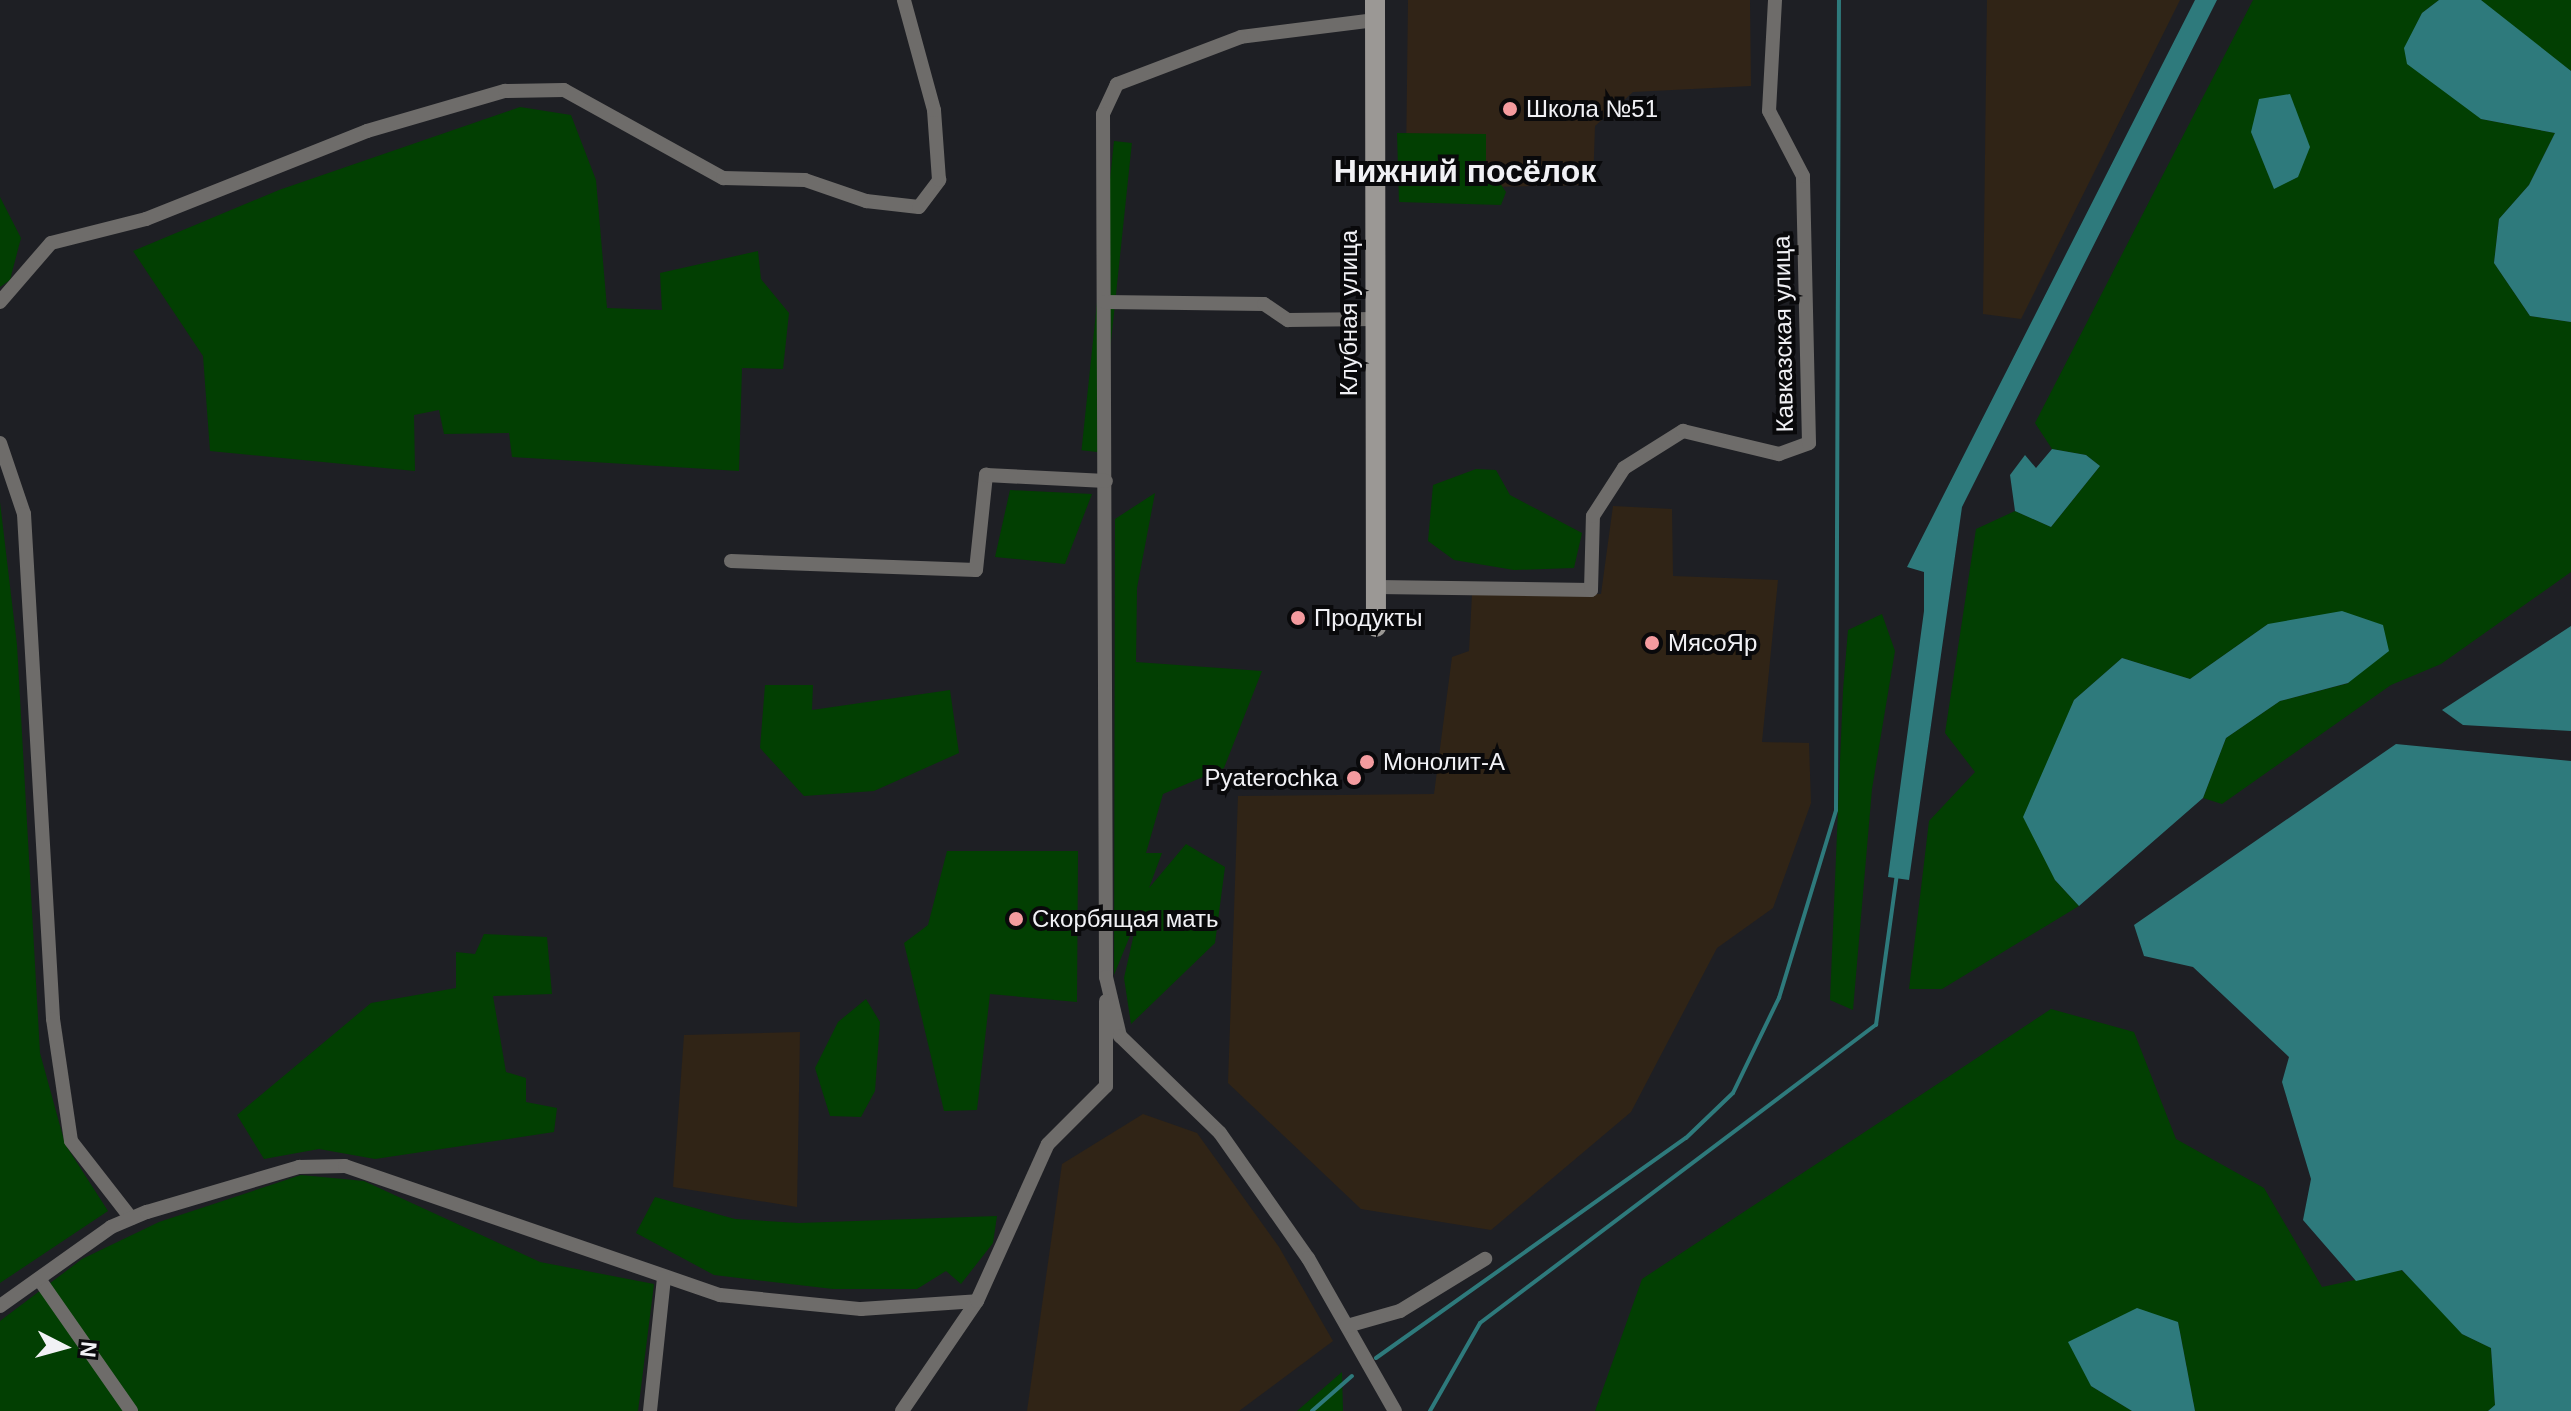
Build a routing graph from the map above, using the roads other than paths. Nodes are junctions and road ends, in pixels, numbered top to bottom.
1 (904, 0) edge
2 (1775, 0) edge
3 (1375, 10) edge
4 (0, 302) edge
5 (1105, 302) junction
6 (1375, 319) junction
7 (0, 443) edge
8 (1106, 481) junction
9 (731, 561) dead end
10 (1377, 587) junction
11 (1376, 627) dead end
12 (1106, 977) junction
13 (131, 1218) junction
14 (1485, 1259) dead end
15 (664, 1277) junction
16 (39, 1279) junction
17 (977, 1301) junction
18 (0, 1306) edge
19 (1347, 1326) junction
20 (131, 1411) edge
21 (650, 1411) edge
22 (902, 1411) edge
23 (1395, 1411) edge

1 - 4 street
2 - 10 street, Кавказская улица
3 - 5 street
3 - 6 street, Клубная улица
5 - 6 street
5 - 8 street
6 - 10 street, Клубная улица
7 - 13 street
8 - 9 street
8 - 12 street
10 - 11 street, Клубная улица
12 - 17 street
12 - 19 street
13 - 15 street
13 - 16 street
14 - 19 street
15 - 17 street
15 - 21 street
16 - 18 street
16 - 20 street
17 - 22 street
19 - 23 street

